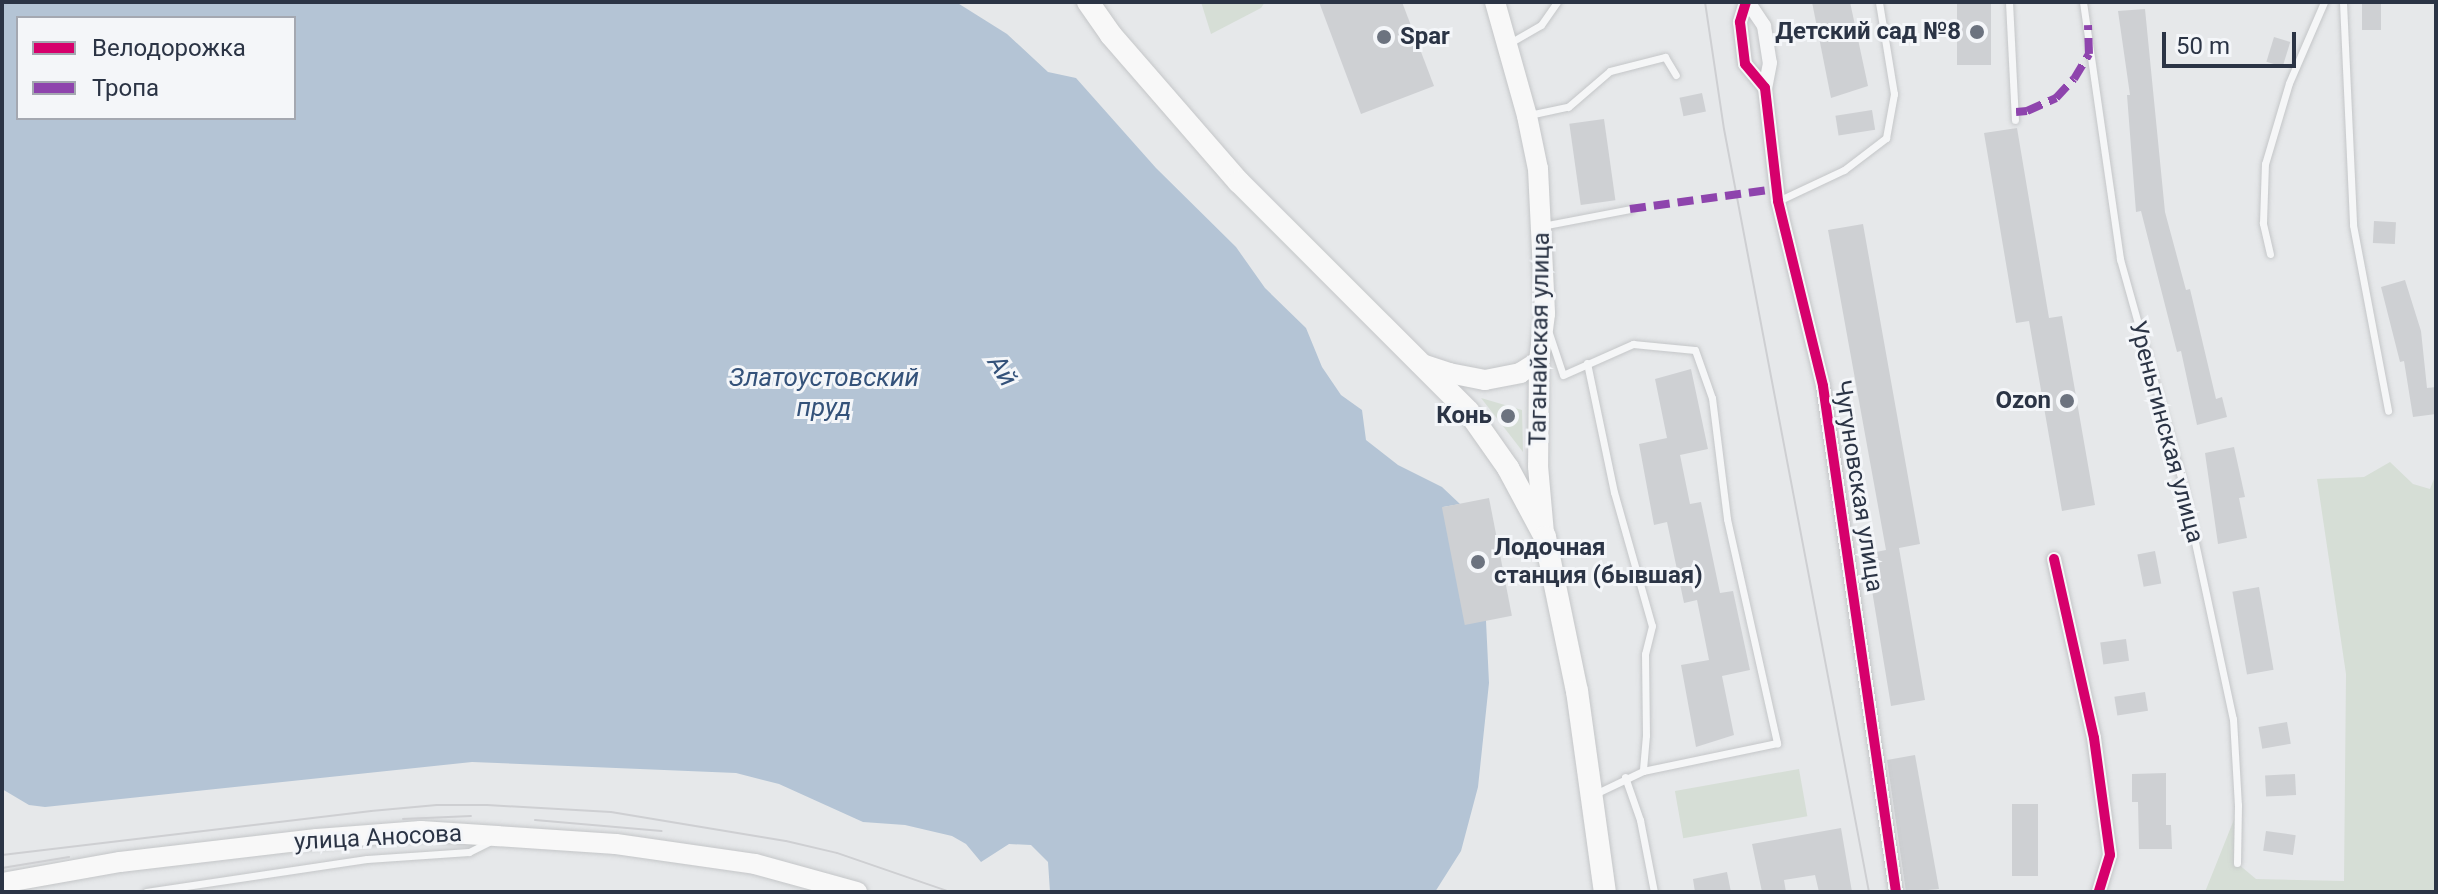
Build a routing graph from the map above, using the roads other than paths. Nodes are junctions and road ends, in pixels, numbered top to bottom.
1 (1088, 2) edge
2 (1495, 2) edge
3 (1557, 2) edge
4 (1747, 2) edge
5 (1879, 2) edge
6 (2009, 2) edge
7 (2083, 2) edge
8 (2324, 2) edge
9 (2343, 2) edge
10 (1506, 45) junction
11 (1676, 75) dead end
12 (1765, 88) junction
13 (1527, 116) junction
14 (2015, 120) dead end
15 (1778, 201) junction
16 (1630, 209) dead end
17 (1542, 226) junction
18 (2270, 254) dead end
19 (1545, 314) junction
20 (1539, 361) junction
21 (1419, 363) junction
22 (1587, 363) junction
23 (2388, 411) dead end
24 (1545, 537) junction
25 (2054, 559) dead end
26 (1643, 771) junction
27 (1625, 777) junction
28 (1593, 795) junction
29 (506, 835) junction
30 (2237, 863) dead end
31 (2, 883) edge
32 (146, 892) edge
33 (857, 892) edge
34 (1605, 892) edge
35 (1654, 892) edge
36 (1896, 892) edge
37 (2099, 892) edge

1 - 21 main road
2 - 10 main road, Таганайская улица
3 - 10 lane
4 - 12 street, Чугуновская улица
4 - 12 street, Чугуновская улица
5 - 15 lane
6 - 14 lane
7 - 30 lane, Уреньгинская улица
8 - 18 lane
9 - 23 lane
10 - 13 main road, Таганайская улица
11 - 13 lane
12 - 15 street, Чугуновская улица
13 - 17 main road, Таганайская улица
15 - 36 street, Чугуновская улица
16 - 17 lane
17 - 19 main road, Таганайская улица
19 - 20 main road, Таганайская улица
19 - 22 lane
20 - 21 main road
20 - 24 main road, Таганайская улица
21 - 24 main road
22 - 26 lane
22 - 26 lane
24 - 28 main road
25 - 37 street
26 - 27 lane
27 - 28 lane
27 - 35 lane
28 - 34 main road
29 - 31 main road, улица Аносова
29 - 32 lane
29 - 33 main road, улица Аносова

